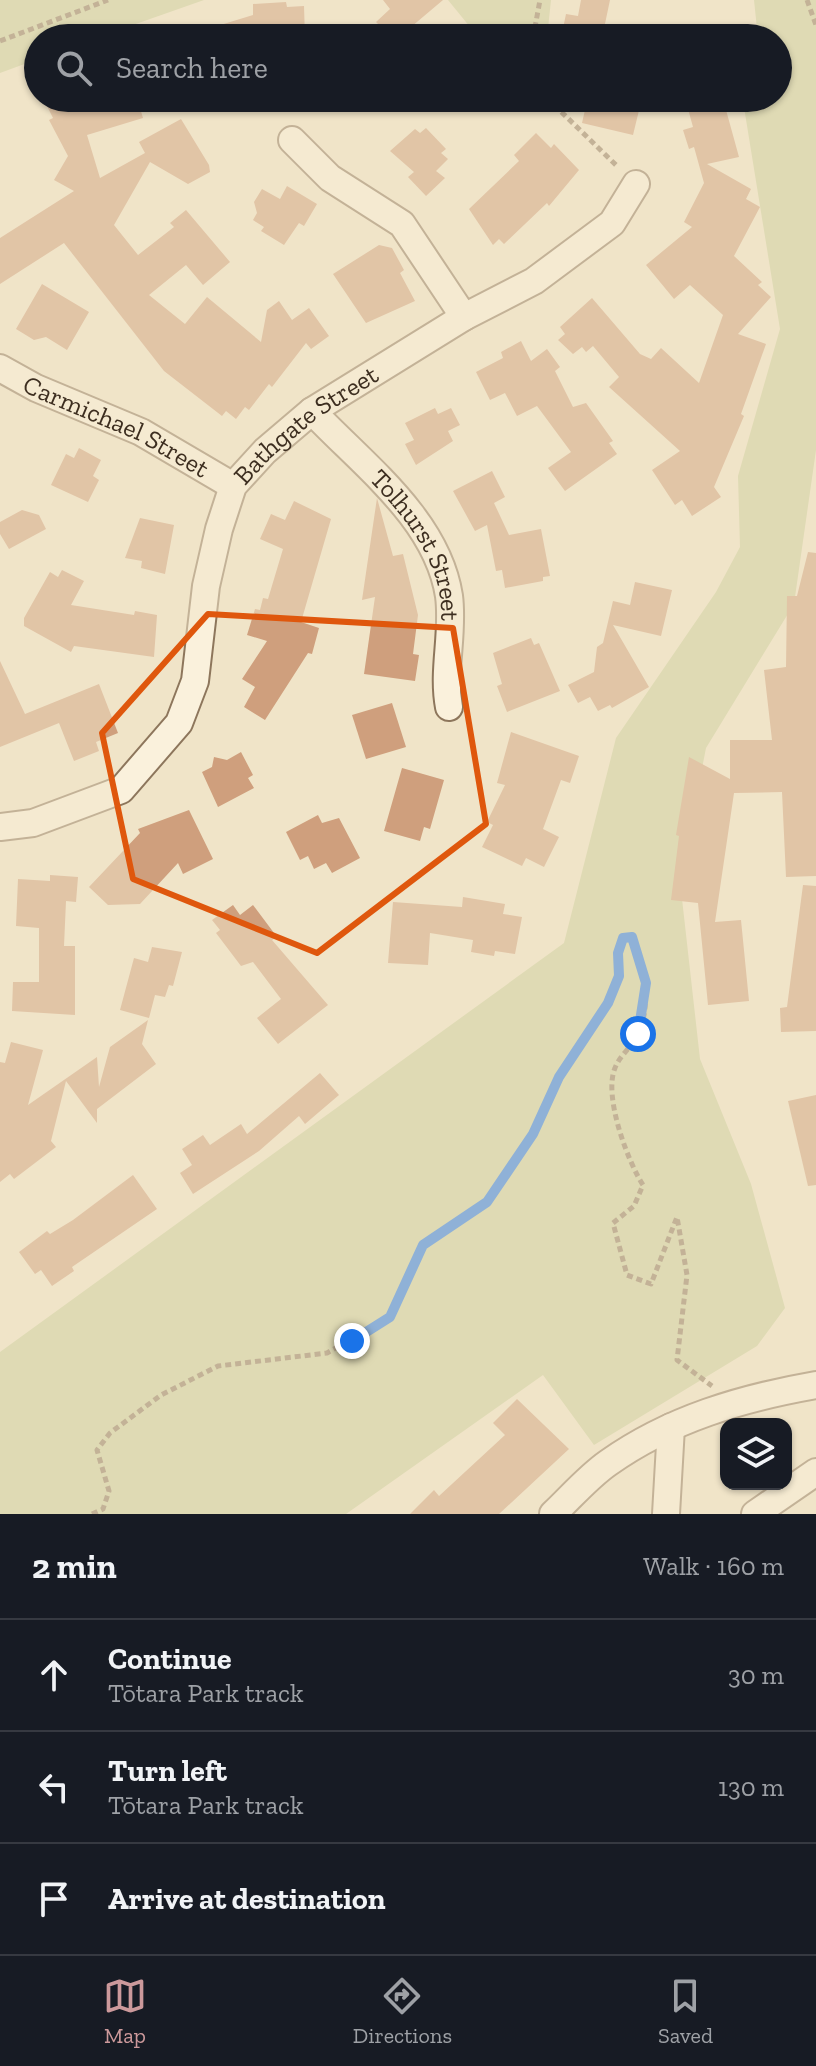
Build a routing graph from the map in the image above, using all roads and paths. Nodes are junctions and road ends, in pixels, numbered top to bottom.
1 (108, 0) edge
2 (540, 0) edge
3 (807, 0) edge
4 (45, 24) edge
5 (536, 24) edge
6 (816, 25) edge
7 (24, 32) edge
8 (0, 41) edge
9 (561, 112) edge
10 (292, 140) dead end
11 (636, 184) joint
12 (464, 317) junction
13 (0, 368) edge
14 (312, 411) junction
15 (233, 486) junction
16 (449, 707) dead end
17 (0, 827) edge
18 (816, 1385) edge
19 (732, 1401) junction
20 (671, 1427) junction
21 (816, 1472) edge
22 (92, 1514) edge
23 (553, 1514) edge
24 (666, 1514) edge
25 (755, 1514) edge

1 - 4 path
2 - 5 path
3 - 6 path
7 - 8 path
9 - 11 path
10 - 12 street
11 - 12 street, Bathgate Street
12 - 14 street, Bathgate Street
13 - 15 street, Carmichael Street
14 - 15 street, Bathgate Street
14 - 16 street, Tolhurst Street
15 - 17 street, Bathgate Street
18 - 19 street
19 - 20 street
19 - 22 path
20 - 23 street
20 - 24 street
21 - 25 street

